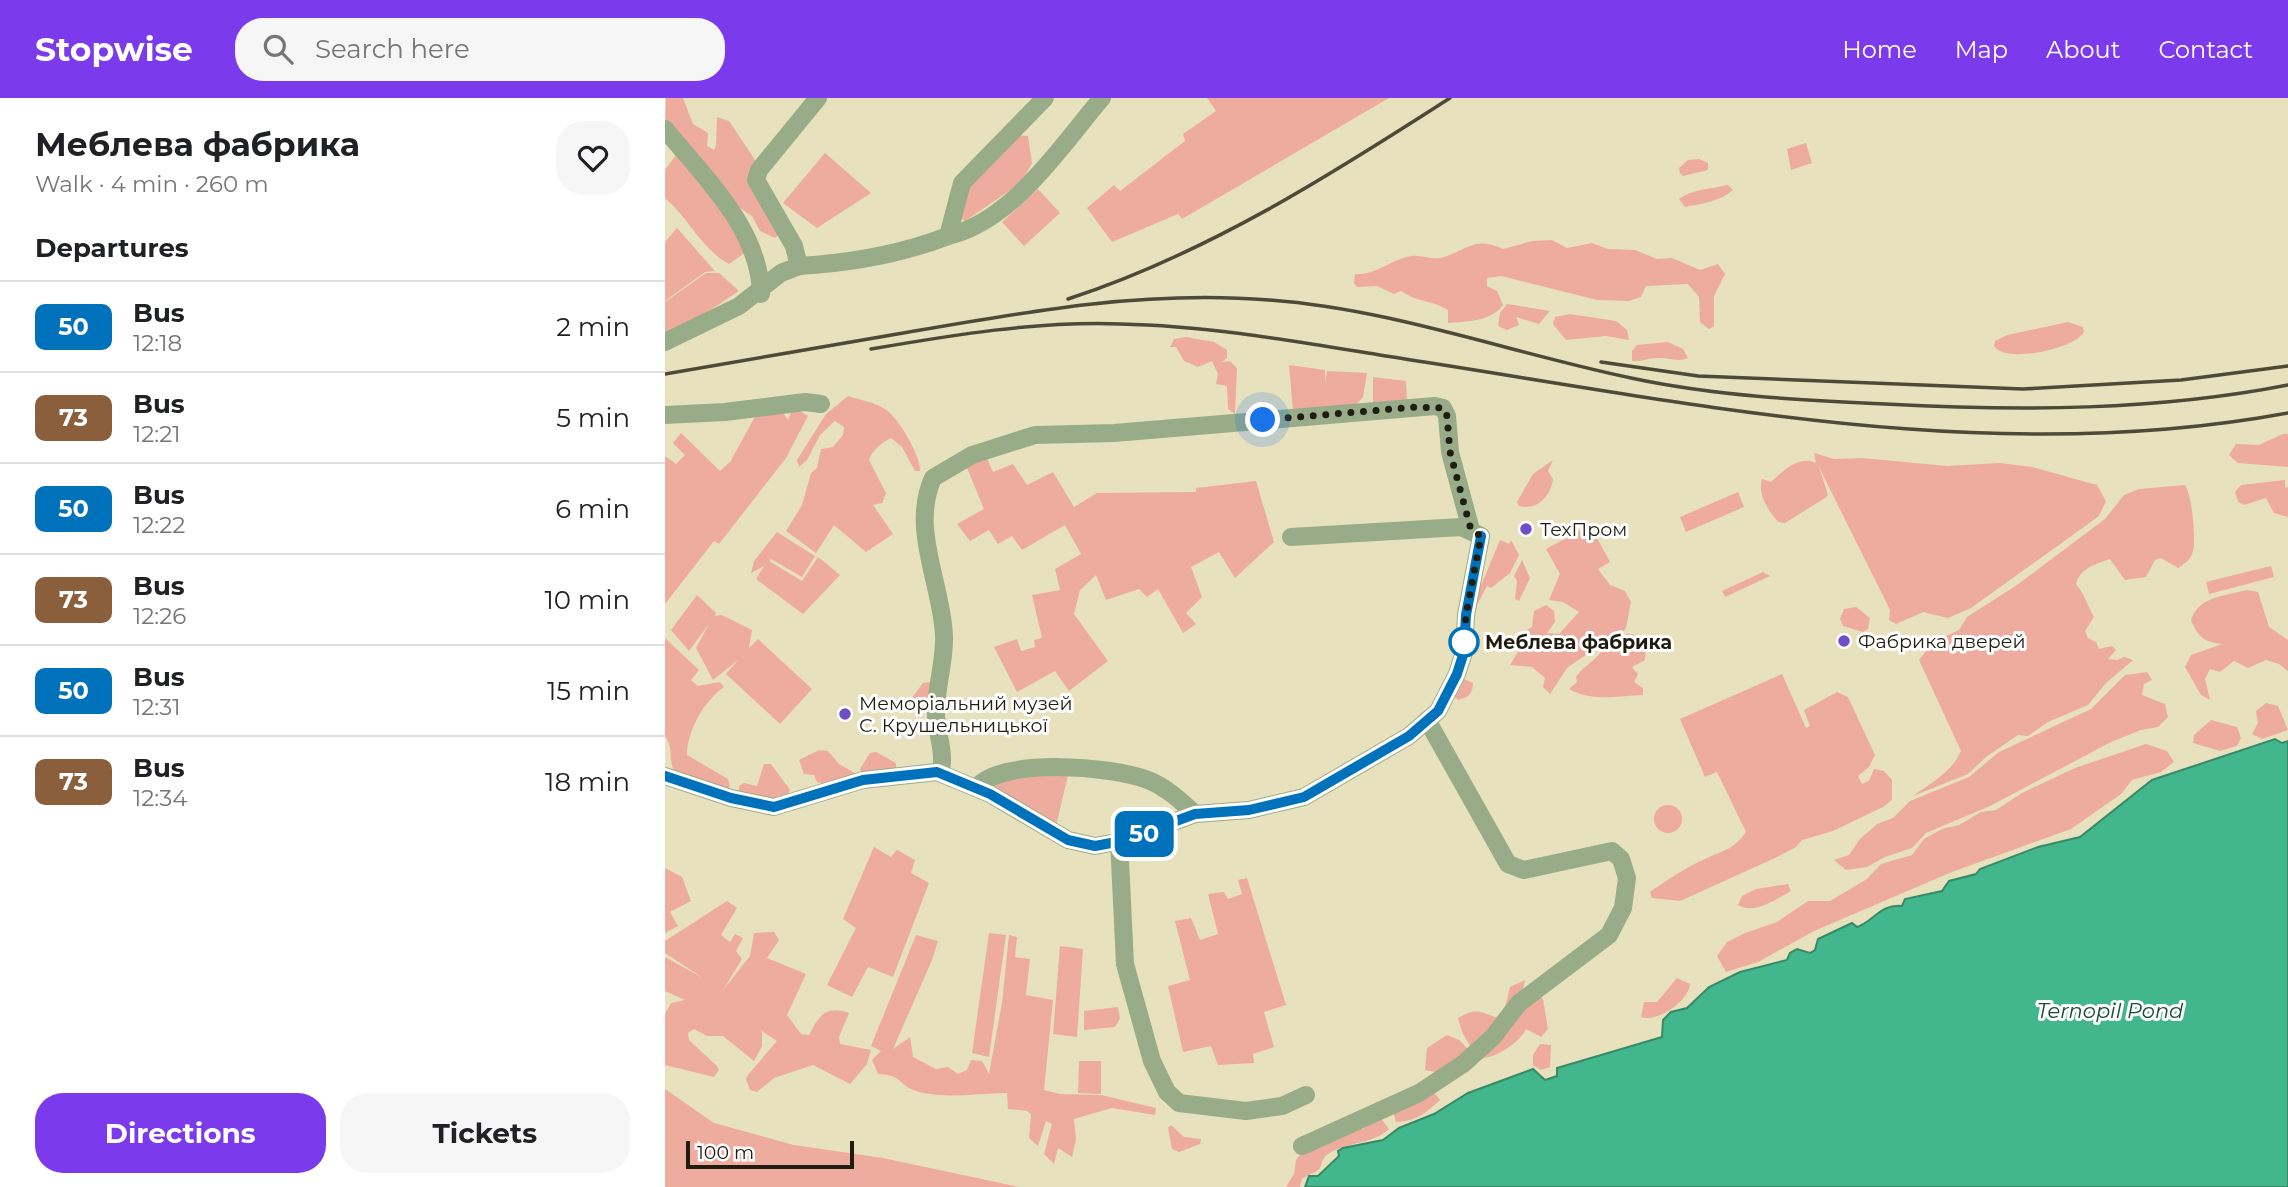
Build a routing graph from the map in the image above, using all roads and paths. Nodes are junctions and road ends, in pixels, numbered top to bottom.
1 (818, 98) edge
2 (1045, 98) edge
3 (1102, 98) edge
4 (665, 129) edge
5 (948, 236) junction
6 (799, 266) junction
7 (761, 291) junction
8 (665, 342) edge
9 (821, 404) dead end
10 (665, 415) edge
11 (1476, 533) junction
12 (1291, 537) dead end
13 (1427, 720) junction
14 (940, 773) junction
15 (665, 776) edge
16 (976, 788) junction
17 (1195, 814) junction
18 (1119, 841) junction
19 (1306, 1095) dead end
20 (1302, 1146) dead end

1 - 6 street
2 - 5 street
3 - 5 street
4 - 7 street
5 - 6 street
6 - 7 street
7 - 8 street
9 - 10 street
11 - 12 street
11 - 13 street
11 - 14 street
13 - 17 street
13 - 20 street
14 - 15 street
14 - 16 street
16 - 17 street
16 - 18 street
17 - 18 street
18 - 19 street

